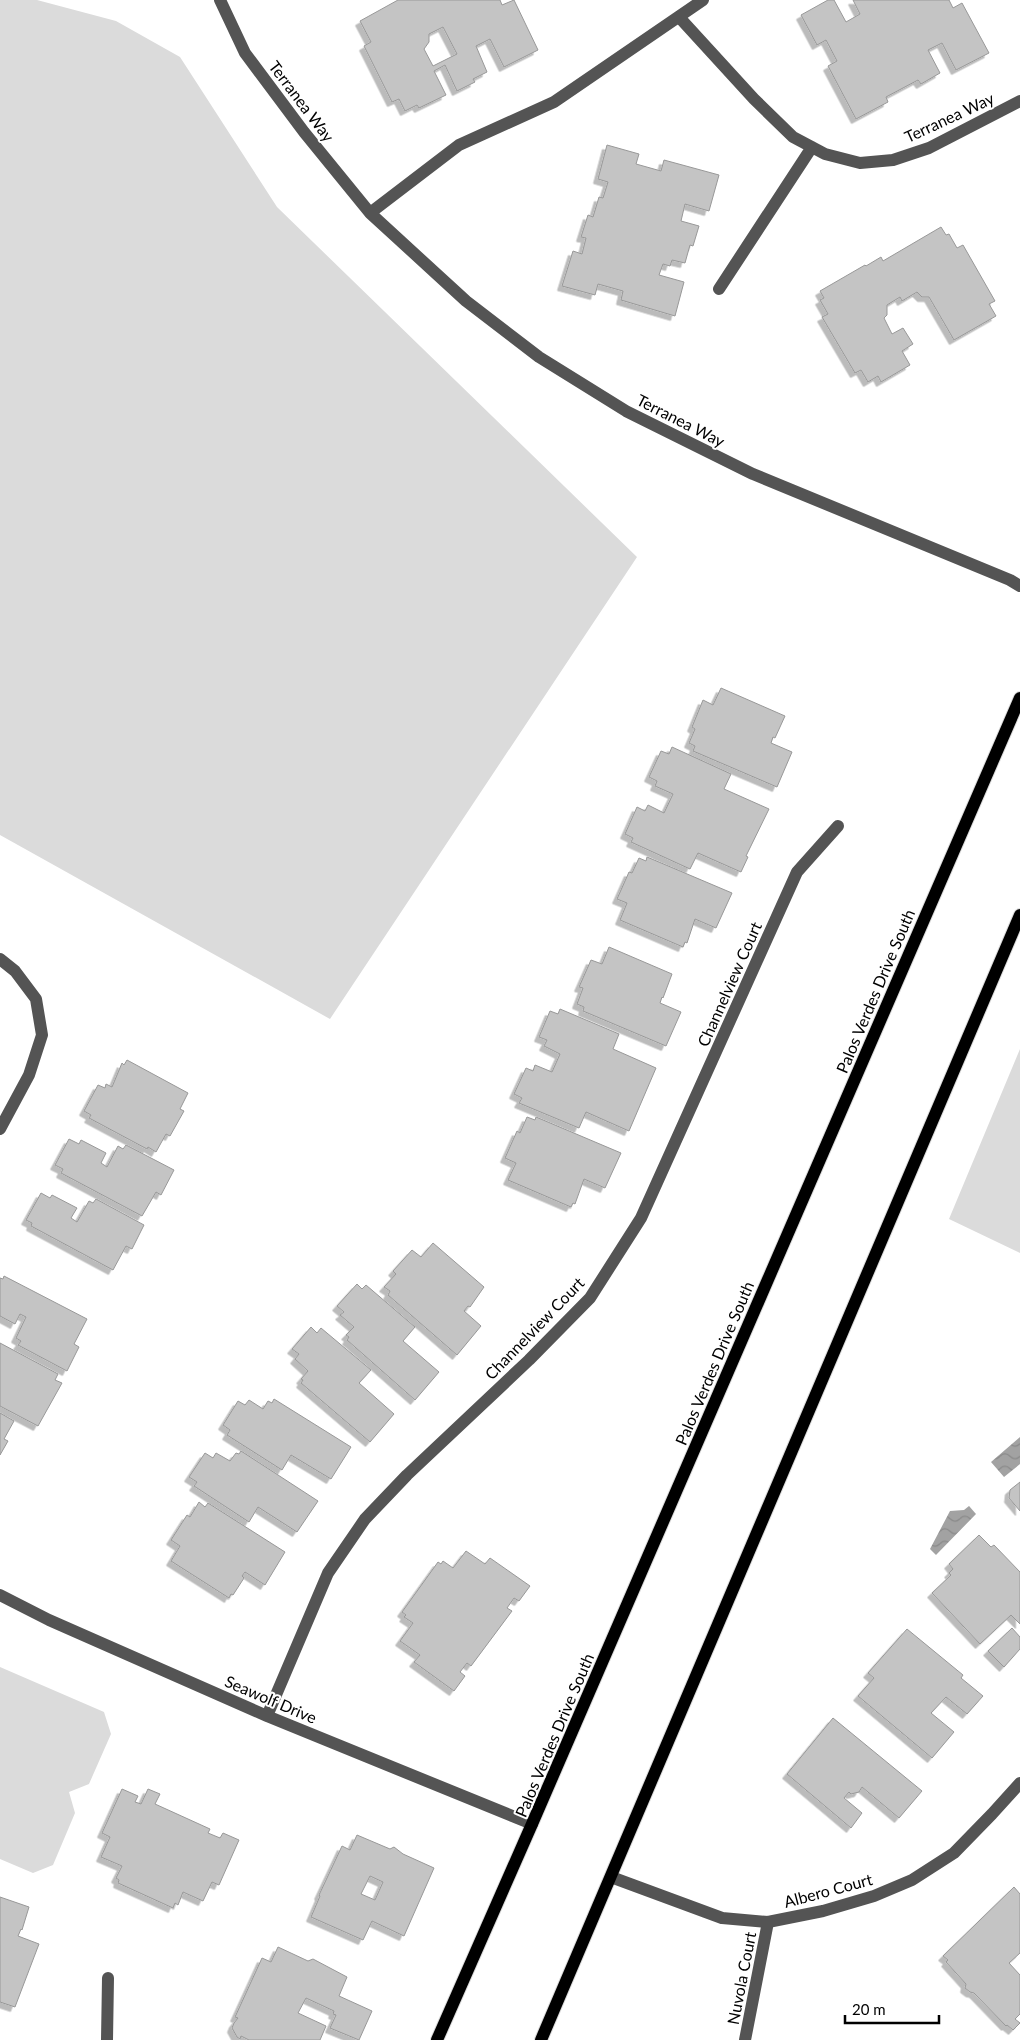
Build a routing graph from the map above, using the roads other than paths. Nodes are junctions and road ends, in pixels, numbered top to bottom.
1 (220, 0) edge
2 (703, 0) edge
3 (679, 17) junction
4 (1020, 101) edge
5 (812, 147) junction
6 (370, 213) junction
7 (719, 289) dead end
8 (1020, 586) edge
9 (1020, 698) edge
10 (838, 826) dead end
11 (1020, 915) edge
12 (0, 959) edge
13 (0, 1129) edge
14 (0, 1595) edge
15 (267, 1716) junction
16 (1020, 1783) edge
17 (532, 1824) junction
18 (611, 1877) junction
19 (768, 1922) junction
20 (108, 1978) dead end
21 (107, 2040) edge
22 (437, 2040) edge
23 (541, 2040) edge
24 (746, 2040) edge

1 - 6 street, Terranea Way
2 - 3 street
3 - 5 street, Terranea Way
3 - 6 street
4 - 5 street, Terranea Way
5 - 7 street
6 - 8 street, Terranea Way
9 - 17 main road, Palos Verdes Drive South
10 - 15 street, Channelview Court
11 - 18 main road
12 - 13 street
14 - 15 street, Seawolf Drive
15 - 17 street, Seawolf Drive
16 - 19 street, Albero Court
17 - 22 main road, Palos Verdes Drive South
18 - 19 street, Albero Court
18 - 23 main road
19 - 24 street, Nuvola Court
20 - 21 street

